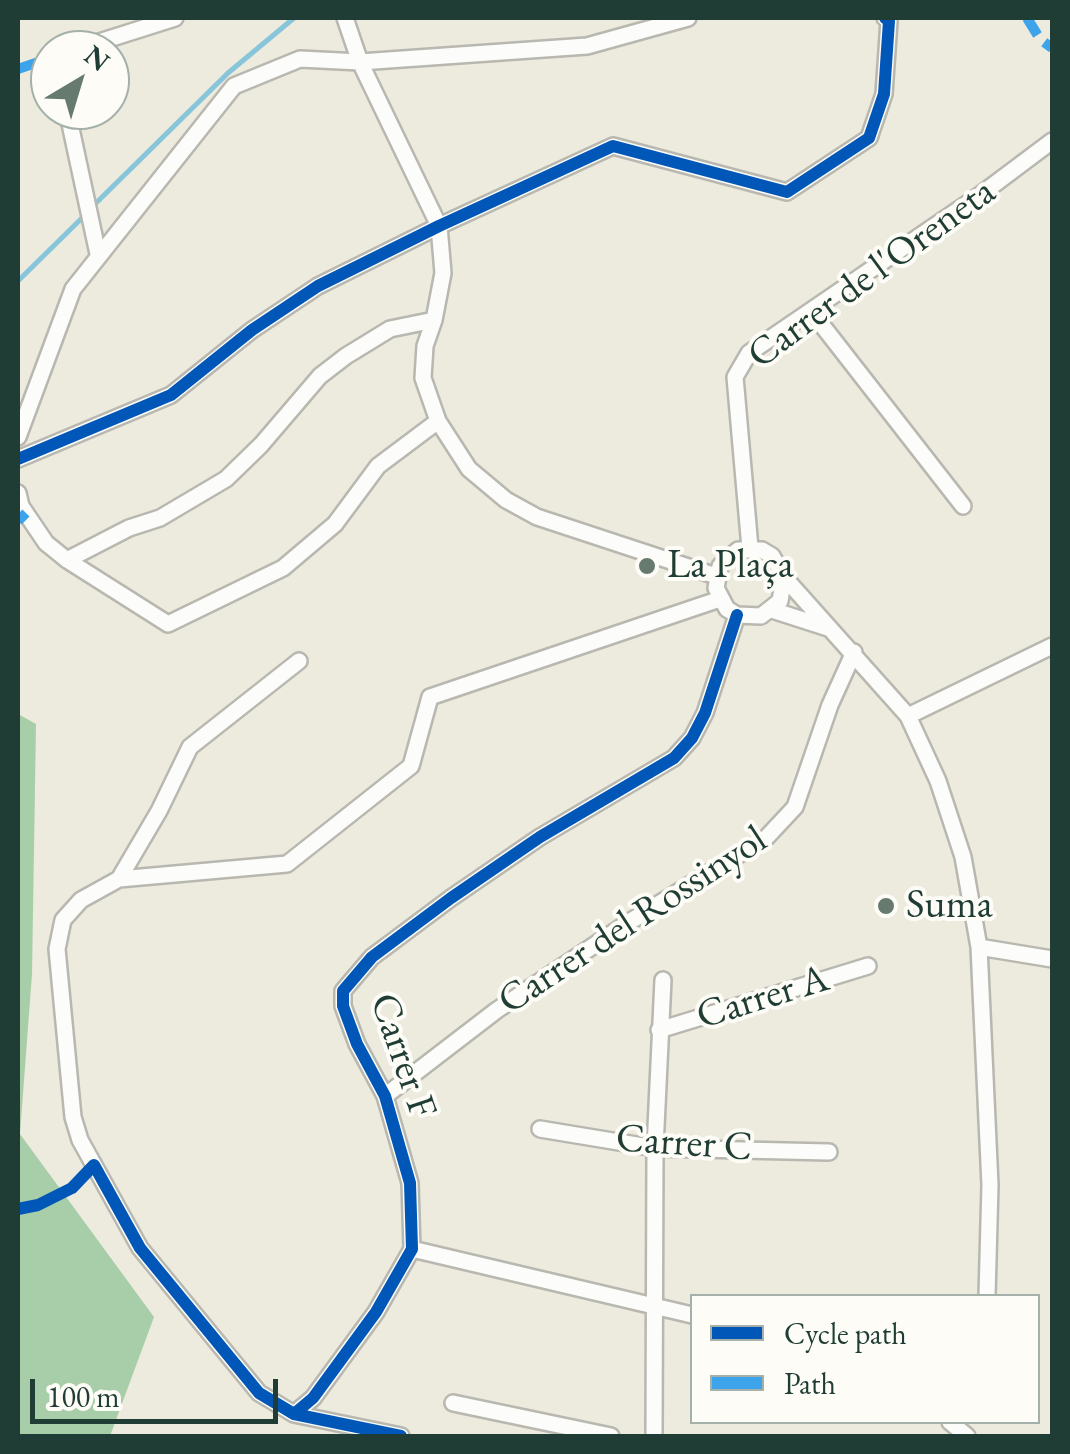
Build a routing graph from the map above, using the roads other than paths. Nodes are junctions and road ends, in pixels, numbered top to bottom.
1 (175, 18) edge
2 (345, 18) edge
3 (688, 18) edge
4 (885, 18) edge
5 (130, 32) edge
6 (360, 62) junction
7 (70, 130) edge
8 (1052, 141) edge
9 (439, 226) junction
10 (98, 254) junction
11 (810, 312) junction
12 (434, 320) junction
13 (438, 420) junction
14 (18, 437) edge
15 (18, 460) edge
16 (18, 493) edge
17 (963, 506) dead end
18 (750, 548) junction
19 (67, 560) junction
20 (716, 576) junction
21 (784, 577) junction
22 (720, 599) junction
23 (772, 610) junction
24 (737, 615) junction
25 (828, 628) junction
26 (1052, 646) edge
27 (854, 652) junction
28 (299, 661) dead end
29 (908, 716) junction
30 (119, 880) junction
31 (979, 947) junction
32 (1052, 959) edge
33 (868, 966) dead end
34 (663, 980) dead end
35 (658, 1030) junction
36 (385, 1096) junction
37 (540, 1129) dead end
38 (655, 1148) junction
39 (829, 1152) dead end
40 (412, 1249) junction
41 (987, 1294) edge
42 (652, 1308) junction
43 (690, 1315) edge
44 (453, 1403) dead end
45 (294, 1414) junction
46 (401, 1436) edge
47 (610, 1436) edge
48 (654, 1436) edge

1 - 5 street
2 - 6 street
3 - 6 street
4 - 9 street
6 - 9 street
6 - 10 street
7 - 10 street
8 - 11 street, Carrer de l'Oreneta
9 - 12 street
9 - 15 street
10 - 14 street
11 - 17 street
11 - 18 street, Carrer de l'Oreneta
12 - 13 street
12 - 19 street
13 - 19 street
13 - 20 street
16 - 19 street
18 - 20 street
18 - 21 street
20 - 22 street
21 - 23 street
21 - 25 street
22 - 24 street
22 - 30 street
23 - 24 street
23 - 25 street
24 - 36 street, Carrer F
25 - 27 street
26 - 29 street
27 - 29 street
27 - 36 street, Carrer del Rossinyol
28 - 30 street
29 - 31 street
30 - 45 street
31 - 32 street
31 - 41 street
33 - 35 street, Carrer A
34 - 35 street
35 - 38 street
36 - 40 street, Carrer F
37 - 38 street, Carrer C
38 - 39 street, Carrer C
38 - 42 street
40 - 42 street
40 - 45 street
42 - 43 street
42 - 48 street
44 - 47 street
45 - 46 street

